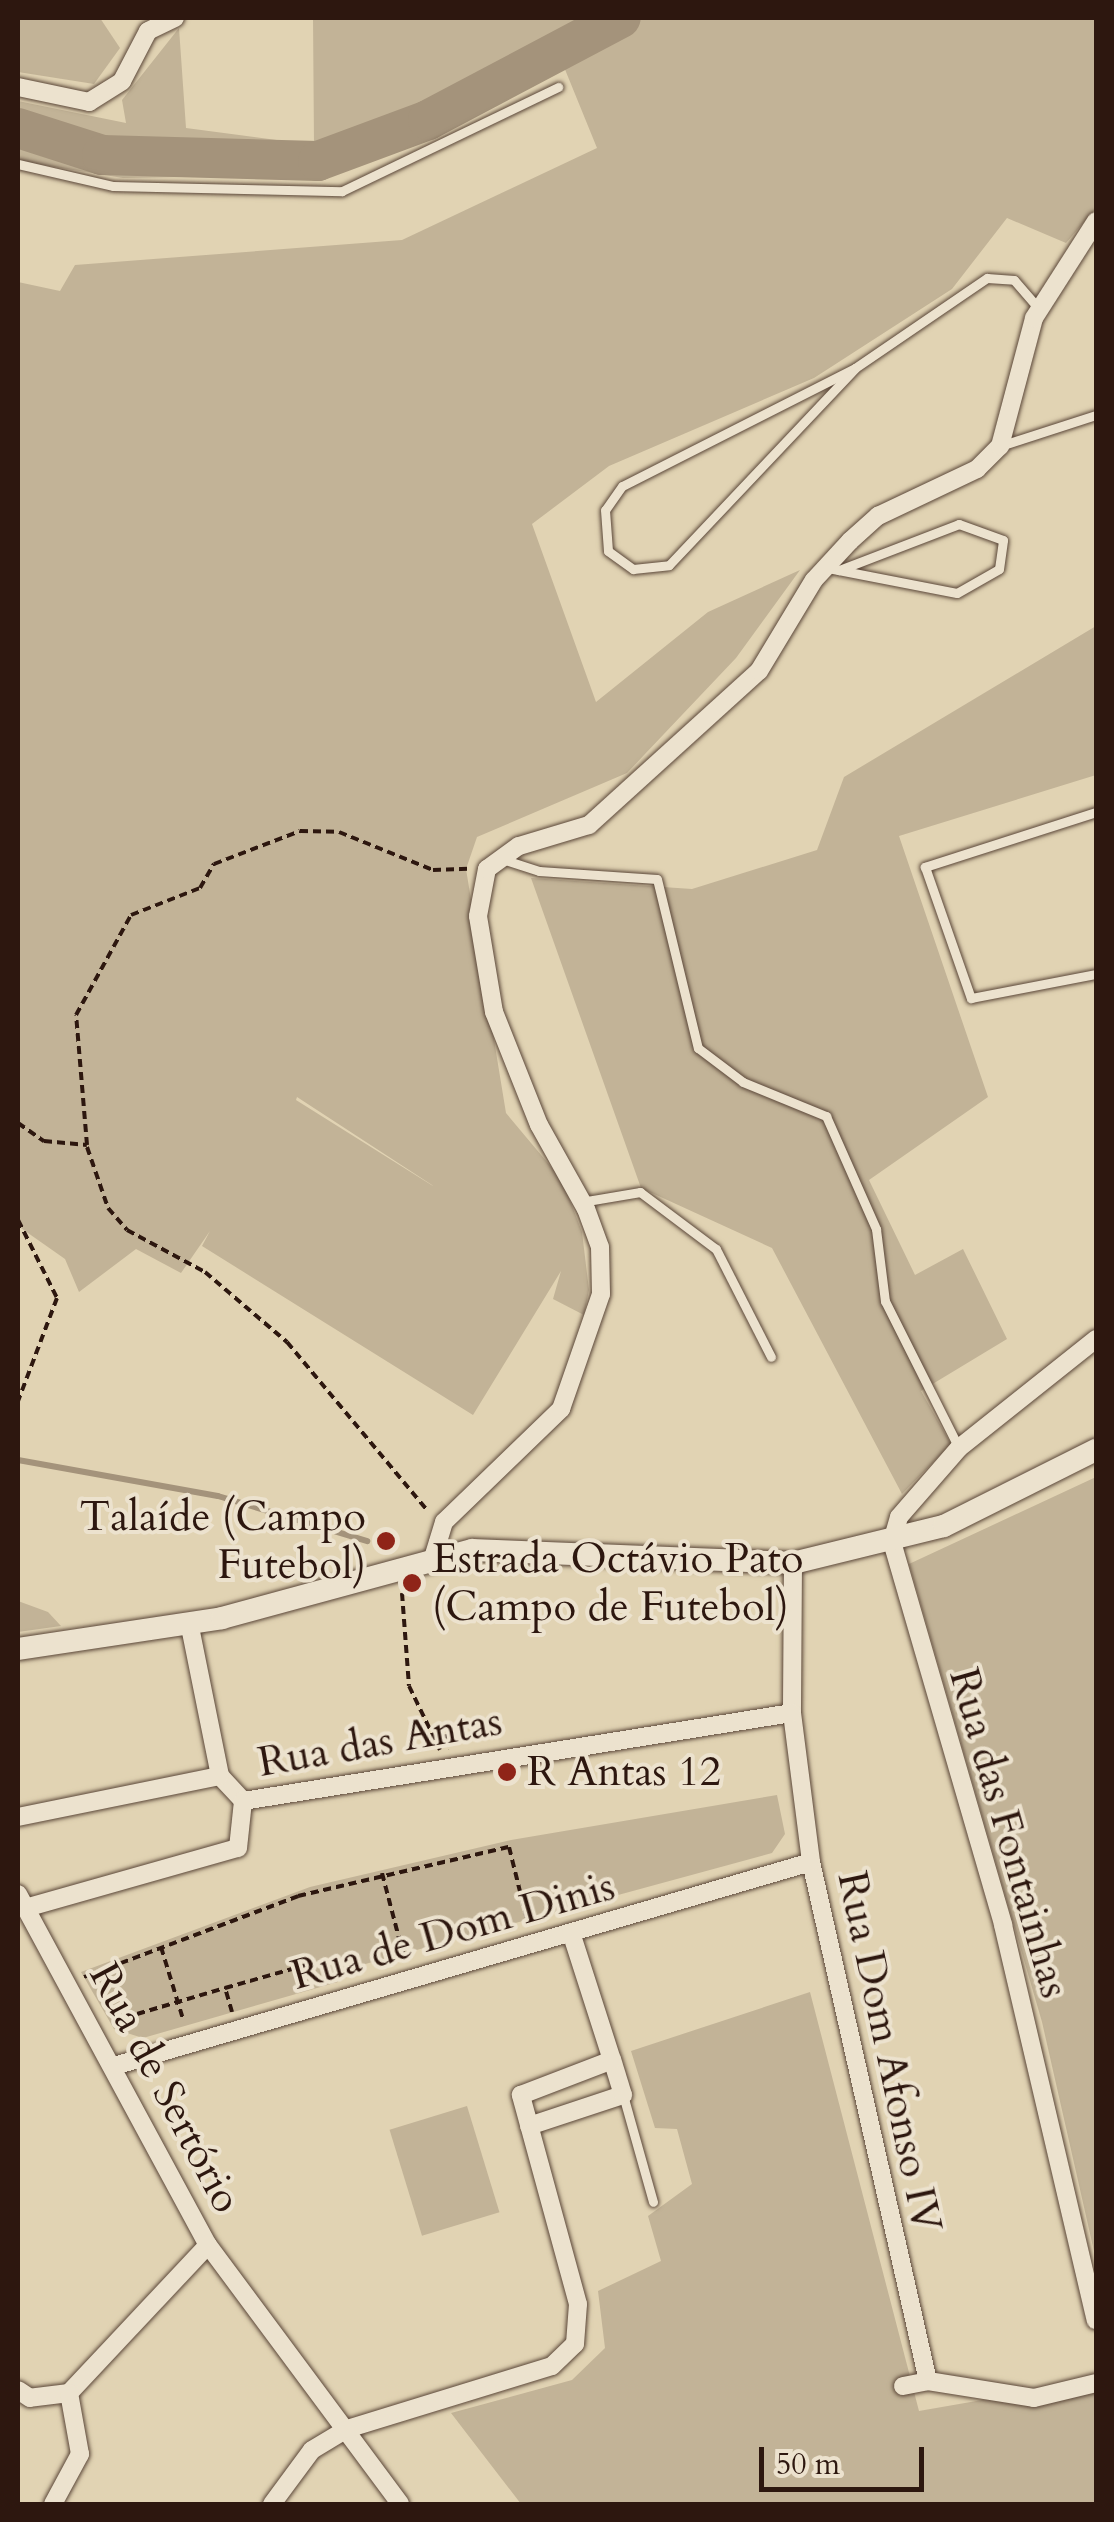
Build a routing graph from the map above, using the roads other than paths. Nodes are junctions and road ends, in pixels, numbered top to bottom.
1 (175, 18) edge
2 (18, 86) edge
3 (558, 86) dead end
4 (18, 164) edge
5 (1096, 221) edge
6 (1039, 309) junction
7 (855, 368) junction
8 (1096, 415) edge
9 (1000, 446) junction
10 (832, 569) junction
11 (1096, 812) edge
12 (494, 864) junction
13 (1096, 974) edge
14 (582, 1202) junction
15 (1096, 1339) edge
16 (772, 1357) dead end
17 (959, 1448) junction
18 (1096, 1450) edge
19 (892, 1542) junction
20 (433, 1558) junction
21 (793, 1563) junction
22 (188, 1622) junction
23 (18, 1649) edge
24 (792, 1714) junction
25 (220, 1776) junction
26 (243, 1801) junction
27 (18, 1817) edge
28 (812, 1862) junction
29 (23, 1900) edge
30 (570, 1932) junction
31 (612, 2060) junction
32 (114, 2066) junction
33 (624, 2096) junction
34 (530, 2126) junction
35 (652, 2202) dead end
36 (208, 2245) junction
37 (1096, 2320) edge
38 (928, 2382) junction
39 (1096, 2383) edge
40 (903, 2386) dead end
41 (18, 2390) edge
42 (69, 2392) junction
43 (347, 2429) junction
44 (53, 2504) edge
45 (272, 2504) edge
46 (400, 2504) edge

1 - 2 street
3 - 4 lane
5 - 6 street
6 - 7 lane
6 - 9 street
7 - 7 lane
8 - 9 lane
9 - 10 street
10 - 10 lane
10 - 12 street
11 - 13 lane
12 - 14 street
12 - 17 lane
14 - 16 lane
14 - 20 street
15 - 17 street
17 - 19 street
18 - 19 street
19 - 21 street
19 - 37 street, Rua das Fontainhas
20 - 21 street
20 - 22 street
21 - 24 street, Rua Dom Afonso IV
22 - 23 street
22 - 25 street
24 - 26 street, Rua das Antas
24 - 28 street, Rua Dom Afonso IV
25 - 26 street
25 - 27 street
26 - 29 street, Rua das Antas
28 - 30 street, Rua de Dom Dinis
28 - 38 street, Rua Dom Afonso IV
29 - 32 street, Rua de Sertório
30 - 31 street
30 - 32 street, Rua de Dom Dinis
31 - 33 street
31 - 34 street
32 - 36 street, Rua de Sertório
33 - 34 street
33 - 35 lane
34 - 43 street
36 - 42 street, Rua de Sertório
36 - 43 street
38 - 39 street
38 - 40 street
41 - 42 street
42 - 44 street
43 - 45 street
43 - 46 street

